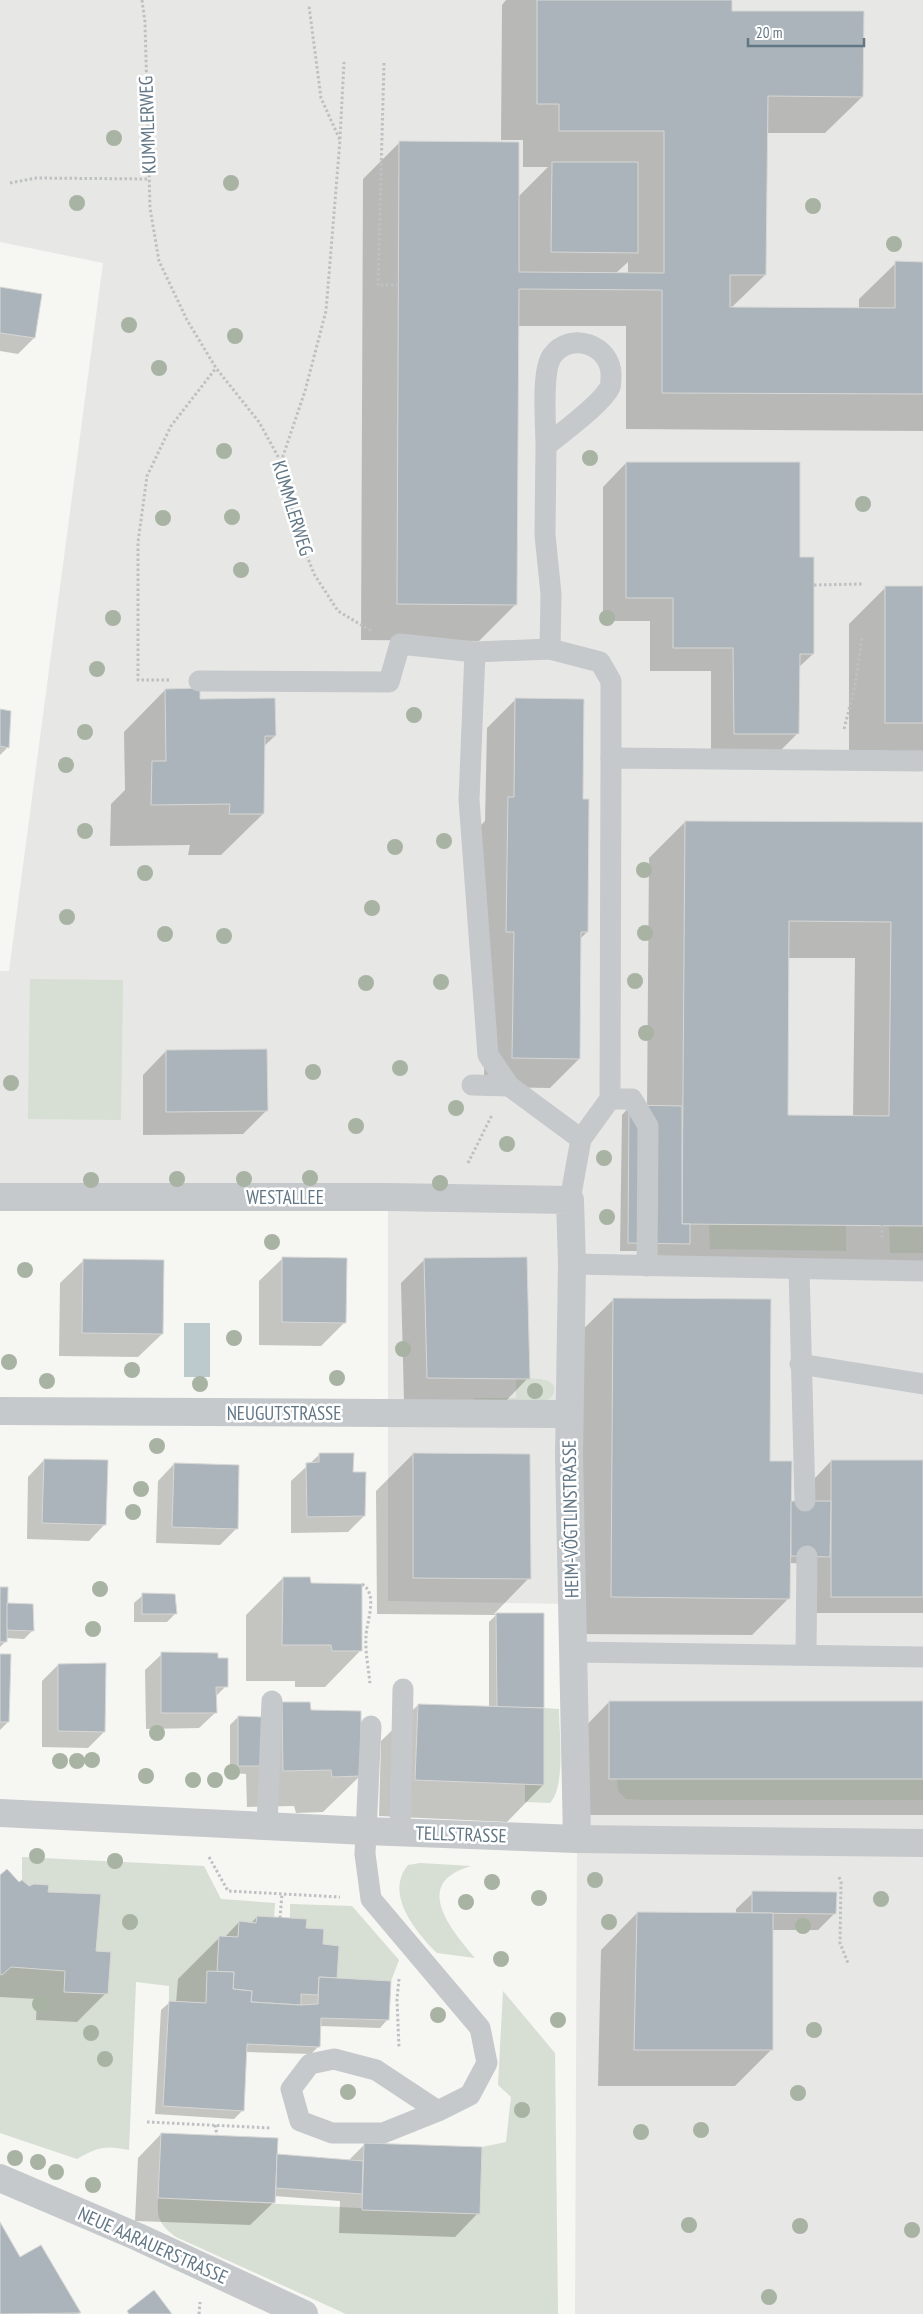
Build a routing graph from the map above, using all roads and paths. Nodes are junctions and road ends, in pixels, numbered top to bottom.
1 (142, 0) edge
2 (309, 6) dead end
3 (344, 62) dead end
4 (384, 63) dead end
5 (340, 140) junction
6 (149, 179) junction
7 (10, 183) dead end
8 (399, 285) dead end
9 (216, 368) junction
10 (546, 446) junction
11 (281, 462) junction
12 (862, 584) dead end
13 (814, 585) dead end
14 (862, 637) dead end
15 (400, 644) junction
16 (550, 649) junction
17 (475, 652) junction
18 (199, 680) joint
19 (611, 758) junction
20 (844, 759) junction
21 (923, 761) edge
22 (472, 1085) dead end
23 (509, 1086) junction
24 (610, 1099) junction
25 (581, 1139) junction
26 (0, 1197) edge
27 (570, 1200) junction
28 (572, 1264) junction
29 (647, 1266) junction
30 (798, 1269) junction
31 (923, 1271) edge
32 (800, 1364) junction
33 (923, 1384) edge
34 (0, 1411) edge
35 (569, 1414) junction
36 (805, 1501) dead end
37 (807, 1556) dead end
38 (362, 1584) dead end
39 (572, 1652) junction
40 (806, 1655) junction
41 (923, 1657) edge
42 (403, 1689) dead end
43 (272, 1701) dead end
44 (371, 1726) joint
45 (0, 1813) edge
46 (267, 1826) junction
47 (366, 1831) junction
48 (400, 1832) junction
49 (577, 1839) junction
50 (923, 1843) edge
51 (206, 1853) dead end
52 (838, 1873) dead end
53 (282, 1894) junction
54 (371, 1899) junction
55 (280, 1918) dead end
56 (417, 1953) junction
57 (848, 1963) dead end
58 (390, 2079) junction
59 (438, 2111) junction
60 (300, 2121) junction
61 (147, 2122) dead end
62 (215, 2125) junction
63 (216, 2135) dead end
64 (0, 2178) edge
65 (304, 2314) edge

1 - 6 path, KUMMLERWEG
2 - 5 path
3 - 5 path
4 - 8 path
5 - 11 path
6 - 7 path
6 - 9 path, KUMMLERWEG
9 - 11 path, KUMMLERWEG
9 - 18 path
10 - 10 lane
10 - 16 lane
11 - 15 path, KUMMLERWEG
12 - 13 path
14 - 20 path
15 - 17 lane
15 - 18 lane
16 - 17 lane
16 - 19 lane
17 - 23 lane
19 - 20 lane
19 - 24 lane
20 - 21 lane
22 - 23 lane
23 - 25 lane
24 - 25 lane
24 - 29 lane
25 - 27 lane
26 - 27 street, WESTALLEE
27 - 28 street, HEIM-VÖGTLINSTRASSE
28 - 29 lane
28 - 35 street, HEIM-VÖGTLINSTRASSE
29 - 30 lane
30 - 31 lane
30 - 32 lane
32 - 33 lane
32 - 36 lane
34 - 35 street, NEUGUTSTRASSE
35 - 39 street, HEIM-VÖGTLINSTRASSE
37 - 40 lane
38 - 44 path
39 - 40 lane
39 - 49 street, HEIM-VÖGTLINSTRASSE
40 - 41 lane
42 - 48 lane
43 - 46 lane
44 - 47 lane
45 - 46 street, TELLSTRASSE
46 - 47 street, TELLSTRASSE
47 - 48 street, TELLSTRASSE
47 - 54 lane
48 - 49 street, TELLSTRASSE
49 - 50 street, TELLSTRASSE
51 - 53 path
52 - 57 path
53 - 54 path
53 - 55 path
54 - 56 lane
56 - 58 path
56 - 59 lane
58 - 59 lane
58 - 60 lane
59 - 60 lane
60 - 62 path
61 - 62 path
62 - 63 path
64 - 65 street, NEUE AARAUERSTRASSE

